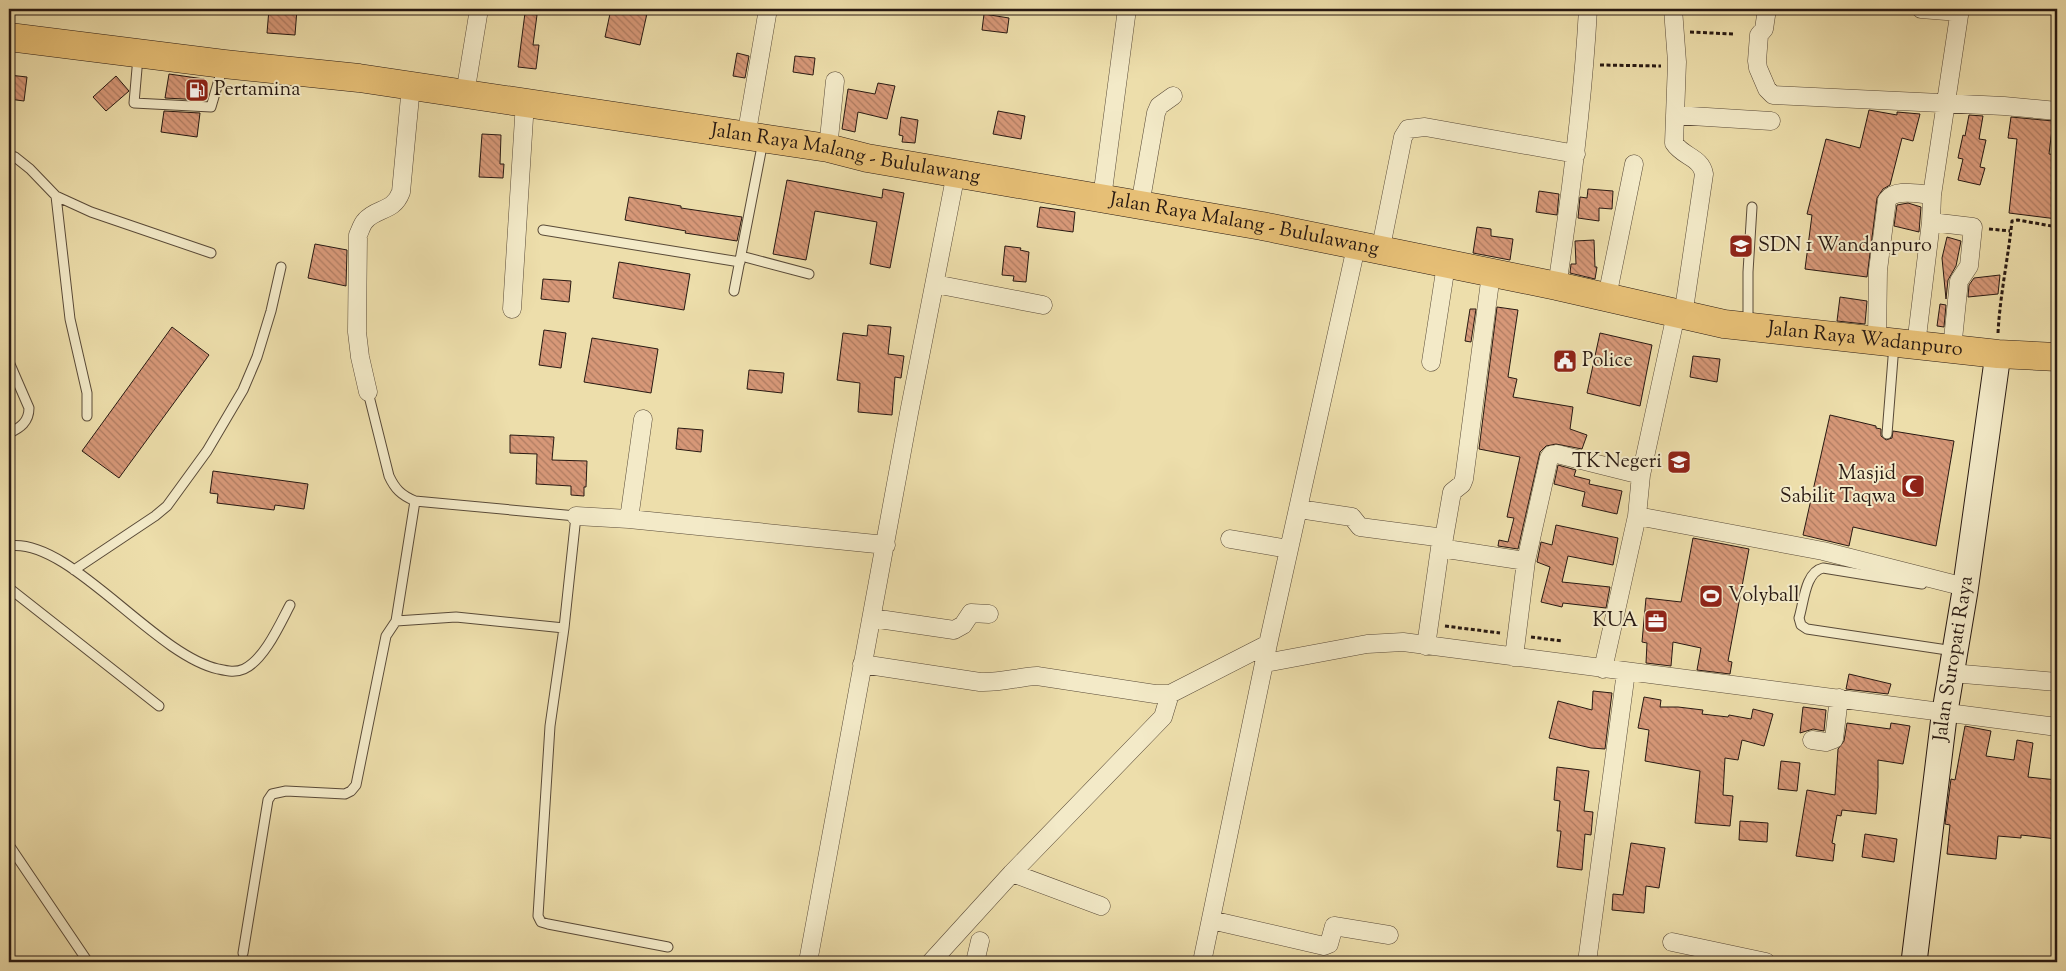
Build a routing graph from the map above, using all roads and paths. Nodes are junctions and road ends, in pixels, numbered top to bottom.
1 (480, 9) edge
2 (768, 9) edge
3 (1127, 9) edge
4 (1588, 9) edge
5 (1673, 9) edge
6 (1767, 9) edge
7 (1921, 9) edge
8 (1959, 10) edge
9 (1674, 31) junction
10 (1734, 34) dead end
11 (9, 37) edge
12 (138, 53) junction
13 (224, 64) junction
14 (1585, 65) junction
15 (1677, 66) junction
16 (835, 81) dead end
17 (411, 86) junction
18 (465, 94) junction
19 (1173, 96) dead end
20 (525, 102) junction
21 (1945, 104) junction
22 (2057, 111) edge
23 (1675, 115) junction
24 (1771, 121) dead end
25 (755, 138) junction
26 (828, 148) junction
27 (1576, 154) junction
28 (9, 155) edge
29 (1634, 164) dead end
30 (956, 173) junction
31 (1932, 195) junction
32 (56, 196) junction
33 (1102, 198) junction
34 (1140, 205) junction
35 (1752, 207) dead end
36 (1931, 222) junction
37 (1973, 227) junction
38 (2057, 227) edge
39 (543, 230) dead end
40 (2010, 231) junction
41 (1368, 249) junction
42 (211, 253) dead end
43 (740, 259) junction
44 (1446, 265) junction
45 (281, 267) dead end
46 (809, 274) dead end
47 (1491, 274) junction
48 (934, 284) junction
49 (1558, 286) junction
50 (734, 291) dead end
51 (1607, 297) junction
52 (1043, 305) dead end
53 (512, 308) dead end
54 (1680, 315) junction
55 (1748, 326) junction
56 (1896, 343) junction
57 (1952, 349) junction
58 (1998, 354) junction
59 (2057, 357) edge
60 (9, 362) edge
61 (1431, 362) dead end
62 (368, 392) joint
63 (86, 416) dead end
64 (643, 419) dead end
65 (9, 433) edge
66 (1887, 434) dead end
67 (1641, 475) junction
68 (415, 501) junction
69 (1299, 509) junction
70 (576, 516) junction
71 (1637, 516) junction
72 (628, 519) junction
73 (1230, 539) dead end
74 (1442, 543) junction
75 (9, 546) edge
76 (886, 546) junction
77 (1289, 549) junction
78 (1526, 561) junction
79 (74, 570) junction
80 (9, 588) edge
81 (1965, 589) junction
82 (290, 605) dead end
83 (989, 614) dead end
84 (872, 618) junction
85 (396, 621) junction
86 (1429, 624) junction
87 (564, 628) junction
88 (1517, 635) junction
89 (1562, 640) dead end
90 (1268, 644) junction
91 (1426, 646) junction
92 (1514, 657) junction
93 (1953, 662) junction
94 (1266, 663) junction
95 (862, 664) junction
96 (1603, 668) junction
97 (1626, 672) junction
98 (2057, 682) edge
99 (1170, 694) junction
100 (1839, 698) junction
101 (159, 706) dead end
102 (1945, 712) junction
103 (2057, 727) edge
104 (1812, 740) dead end
105 (9, 845) edge
106 (1012, 873) junction
107 (1101, 906) dead end
108 (1211, 920) junction
109 (1389, 935) dead end
110 (980, 941) dead end
111 (1672, 942) dead end
112 (668, 947) dead end
113 (242, 953) dead end
114 (88, 962) edge
115 (808, 962) edge
116 (931, 962) edge
117 (975, 962) edge
118 (1202, 962) edge
119 (1587, 962) edge
120 (1766, 962) edge
121 (1914, 962) edge

1 - 18 street
2 - 25 street
3 - 33 street
4 - 14 street
5 - 9 street
6 - 21 street
7 - 8 street
8 - 21 street
9 - 10 path
9 - 15 street
11 - 12 main road, Jalan Raya Malang - Bululawang
12 - 13 main road, Jalan Raya Malang - Bululawang
12 - 13 lane
13 - 17 main road, Jalan Raya Malang - Bululawang
14 - 15 path
14 - 27 street
15 - 23 street
16 - 26 street
17 - 18 main road, Jalan Raya Malang - Bululawang
17 - 62 street
18 - 20 main road, Jalan Raya Malang - Bululawang
19 - 34 street
20 - 25 main road, Jalan Raya Malang - Bululawang
20 - 53 street
21 - 22 street
21 - 31 street
23 - 24 street
23 - 54 street
25 - 26 main road, Jalan Raya Malang - Bululawang
25 - 43 lane
26 - 30 main road, Jalan Raya Malang - Bululawang
27 - 41 street
27 - 49 street
28 - 32 lane
29 - 51 street
30 - 33 main road, Jalan Raya Malang - Bululawang
30 - 48 street
31 - 36 street
31 - 56 street
32 - 42 lane
32 - 63 lane
33 - 34 main road, Jalan Raya Malang - Bululawang
34 - 41 main road, Jalan Raya Malang - Bululawang
35 - 55 lane
36 - 37 street
36 - 56 street
37 - 40 path
37 - 57 street
38 - 40 path
39 - 43 lane
40 - 58 path
41 - 44 main road, Jalan Raya Malang - Bululawang
41 - 69 street
43 - 46 lane
43 - 50 lane
44 - 47 main road, Jalan Raya Malang - Bululawang
44 - 61 street
45 - 79 lane
47 - 49 main road, Jalan Raya Malang - Bululawang
47 - 74 street
48 - 52 street
48 - 76 street
49 - 51 main road, Jalan Raya Malang - Bululawang
51 - 54 main road, Jalan Raya Malang - Bululawang
54 - 55 main road, Jalan Raya Wadanpuro
54 - 67 street
55 - 56 main road, Jalan Raya Wadanpuro
56 - 57 main road, Jalan Raya Wadanpuro
56 - 66 lane
57 - 58 main road, Jalan Raya Wadanpuro
58 - 59 main road, Jalan Raya Wadanpuro
58 - 81 street, Jalan Suropati Raya
60 - 65 lane
62 - 68 lane
64 - 72 street
67 - 71 street
67 - 78 street
68 - 70 lane
68 - 85 lane
69 - 74 street
69 - 77 street
70 - 72 street
70 - 87 lane
71 - 81 street
71 - 96 street
72 - 76 street
73 - 77 street
74 - 78 street
74 - 86 street
75 - 79 lane
76 - 84 street
77 - 90 street
78 - 88 street
79 - 82 lane
80 - 101 lane
81 - 93 street, Jalan Suropati Raya
81 - 93 lane
83 - 84 street
84 - 95 street
85 - 87 lane
85 - 113 lane
86 - 88 path
86 - 91 street
87 - 112 lane
88 - 89 path
88 - 92 street
90 - 94 street
90 - 99 street
91 - 92 street
91 - 94 street
92 - 96 street
93 - 98 street
93 - 102 street, Jalan Suropati Raya
94 - 108 street
95 - 99 street
95 - 115 street
96 - 97 street
97 - 100 street
97 - 119 street
99 - 106 street
100 - 102 street
100 - 104 street
102 - 103 street
102 - 121 street, Jalan Suropati Raya
105 - 114 lane
106 - 107 street
106 - 116 street
108 - 109 street
108 - 118 street
110 - 117 street
111 - 120 street

